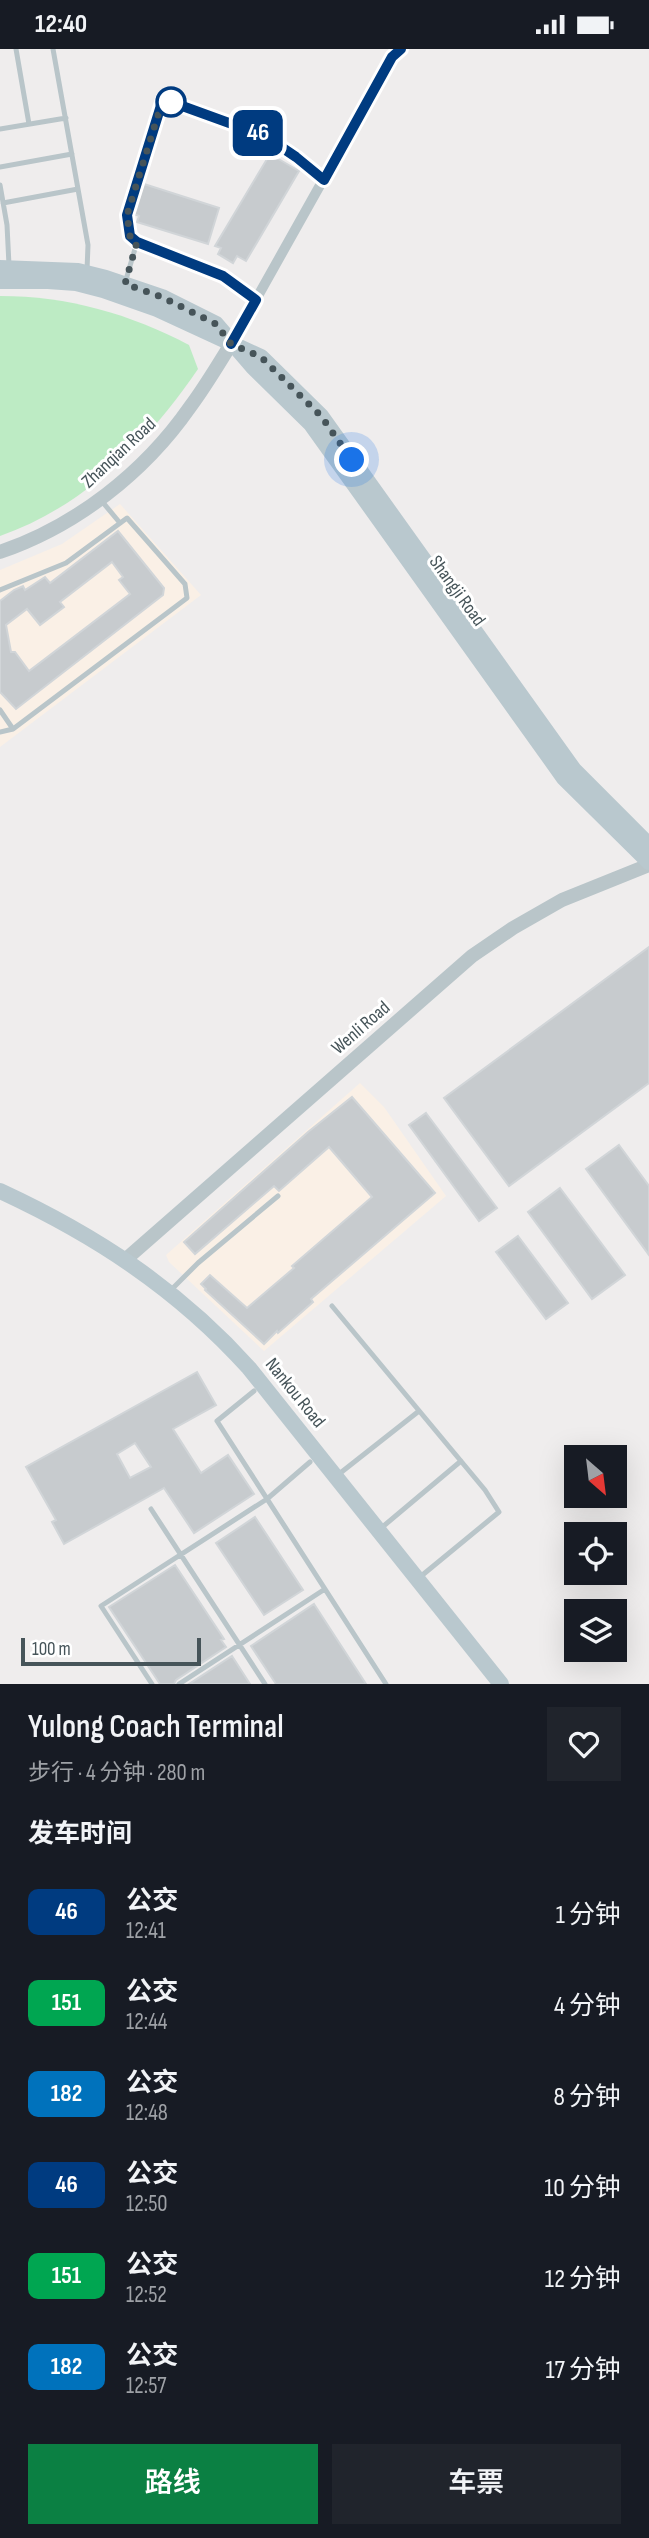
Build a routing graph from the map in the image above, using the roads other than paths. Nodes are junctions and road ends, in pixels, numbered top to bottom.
1 (16, 49) edge
2 (53, 49) edge
3 (401, 49) edge
4 (66, 118) junction
5 (29, 124) junction
6 (0, 129) edge
7 (72, 154) junction
8 (0, 167) edge
9 (324, 180) junction
10 (0, 185) edge
11 (78, 189) junction
12 (3, 203) junction
13 (137, 242) junction
14 (3, 272) edge
15 (87, 273) junction
16 (125, 284) junction
17 (256, 300) junction
18 (231, 344) junction
19 (100, 499) junction
20 (120, 523) junction
21 (0, 552) edge
22 (0, 590) edge
23 (0, 710) edge
24 (13, 729) junction
25 (0, 732) edge
26 (649, 845) edge
27 (649, 864) edge
28 (0, 1191) edge
29 (278, 1196) dead end
30 (0, 1202) edge
31 (125, 1260) junction
32 (169, 1291) junction
33 (332, 1305) dead end
34 (254, 1391) junction
35 (419, 1411) junction
36 (461, 1461) junction
37 (310, 1462) junction
38 (335, 1477) junction
39 (267, 1499) junction
40 (151, 1509) dead end
41 (378, 1530) junction
42 (181, 1554) junction
43 (417, 1580) junction
44 (325, 1589) junction
45 (240, 1645) junction
46 (152, 1684) edge
47 (179, 1684) edge
48 (265, 1684) edge
49 (386, 1684) edge
50 (488, 1684) edge
51 (501, 1684) edge

1 - 5 lane
2 - 4 lane
3 - 9 street
4 - 5 lane
4 - 7 lane
5 - 6 lane
7 - 8 lane
7 - 11 lane
9 - 13 lane
9 - 17 street
10 - 12 lane
11 - 12 lane
11 - 15 lane
12 - 14 lane
13 - 16 lane
13 - 17 lane
14 - 15 main road, Shangji Road
14 - 18 main road, Shangji Road
15 - 16 main road, Shangji Road
16 - 18 main road, Shangji Road
17 - 18 street
18 - 19 street, Zhanqian Road
18 - 26 main road, Shangji Road
18 - 27 main road, Shangji Road
19 - 20 lane
19 - 21 street, Zhanqian Road
20 - 22 lane
20 - 24 lane
23 - 24 lane
24 - 25 lane
27 - 31 street, Wenli Road
28 - 31 main road, Nankou Road
29 - 32 lane
30 - 34 main road, Nankou Road
31 - 32 main road, Nankou Road
32 - 38 main road, Nankou Road
33 - 35 lane
34 - 37 main road, Nankou Road
34 - 39 lane
35 - 36 lane
35 - 38 lane
36 - 41 lane
36 - 43 lane
37 - 39 lane
37 - 50 main road, Nankou Road
38 - 41 main road, Nankou Road
39 - 42 lane
39 - 44 lane
40 - 42 lane
41 - 43 main road, Nankou Road
42 - 45 lane
42 - 46 lane
43 - 51 main road, Nankou Road
44 - 45 lane
44 - 49 lane
45 - 47 lane
45 - 48 lane

